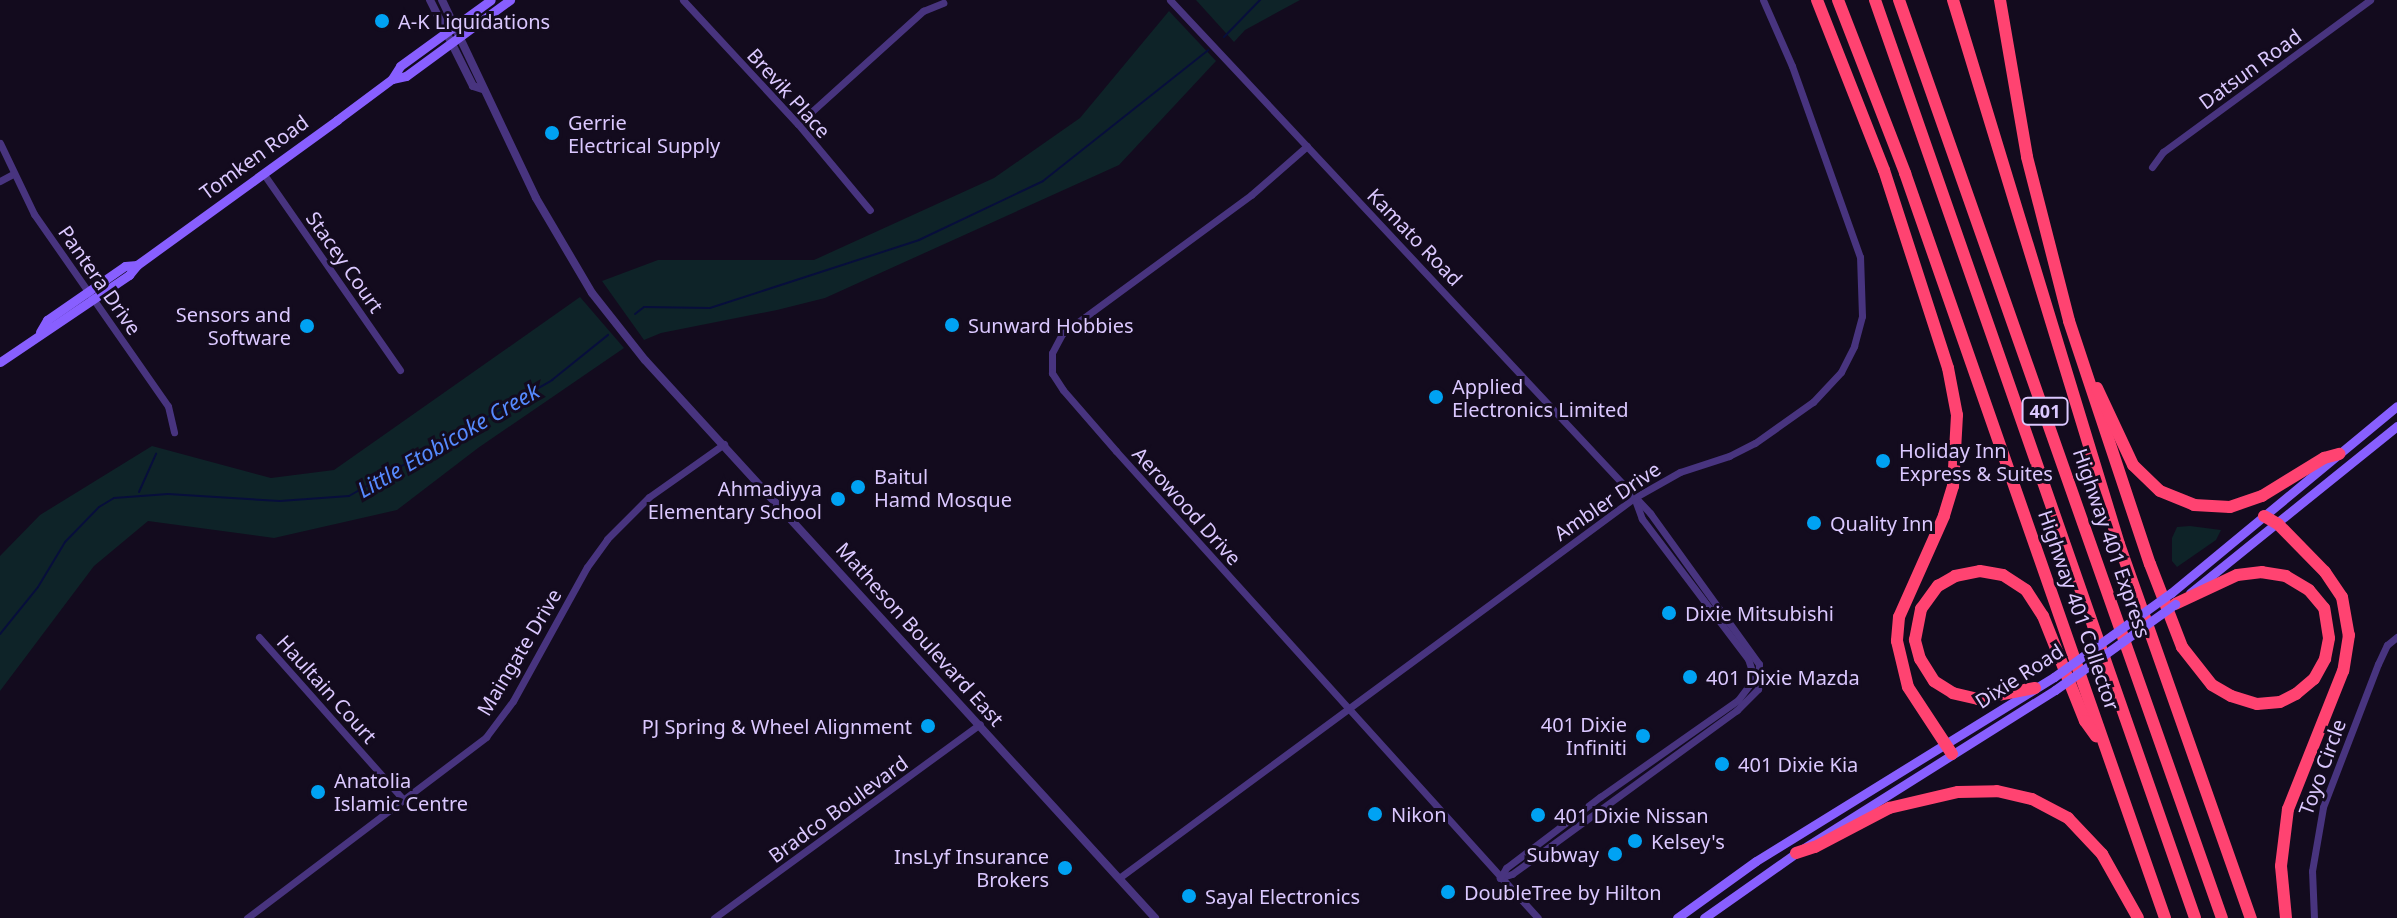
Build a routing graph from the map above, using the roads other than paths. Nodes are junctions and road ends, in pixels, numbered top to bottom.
1 (430, 0) edge
2 (442, 0) edge
3 (491, 0) edge
4 (510, 0) edge
5 (683, 0) edge
6 (1170, 0) edge
7 (1763, 0) edge
8 (1817, 0) edge
9 (1838, 0) edge
10 (1875, 0) edge
11 (1899, 0) edge
12 (1955, 0) edge
13 (2000, 0) edge
14 (2370, 0) edge
15 (943, 3) dead end
16 (455, 25) junction
17 (445, 32) junction
18 (461, 37) junction
19 (451, 44) junction
20 (392, 79) junction
21 (482, 89) junction
22 (798, 124) junction
23 (0, 143) edge
24 (1307, 146) junction
25 (2152, 167) dead end
26 (263, 173) junction
27 (13, 174) junction
28 (0, 181) edge
29 (870, 210) dead end
30 (90, 296) junction
31 (2069, 321) junction
32 (0, 362) edge
33 (400, 370) dead end
34 (2397, 406) edge
35 (2397, 426) edge
36 (174, 432) dead end
37 (724, 444) junction
38 (2339, 454) junction
39 (1634, 498) junction
40 (2264, 516) junction
41 (2278, 524) junction
42 (2173, 599) junction
43 (259, 637) dead end
44 (2397, 637) edge
45 (2035, 688) junction
46 (1349, 707) junction
47 (980, 724) junction
48 (1948, 748) junction
49 (2105, 749) junction
50 (403, 799) junction
51 (1796, 853) junction
52 (1119, 878) junction
53 (1500, 878) junction
54 (247, 918) edge
55 (714, 918) edge
56 (1155, 918) edge
57 (1538, 918) edge
58 (1677, 918) edge
59 (1704, 918) edge
60 (2138, 918) edge
61 (2165, 918) edge
62 (2195, 918) edge
63 (2222, 918) edge
64 (2251, 918) edge
65 (2286, 918) edge
66 (2314, 918) edge

1 - 17 street, Matheson Boulevard East
2 - 16 street, Matheson Boulevard East
3 - 16 main road, Tomken Road
4 - 18 main road, Tomken Road
5 - 22 street, Brevik Place
6 - 24 street, Kamato Road
7 - 39 street, Ambler Drive
8 - 48 highway
9 - 49 highway, Highway 401 Collector / 401
10 - 62 highway, 401
11 - 63 highway, Highway 401 Express / 401
12 - 64 highway, 401
13 - 31 highway
14 - 25 street, Datsun Road
15 - 22 street
16 - 17 main road, Tomken Road
16 - 18 street, Matheson Boulevard East
17 - 19 street, Matheson Boulevard East
17 - 20 main road, Tomken Road
18 - 19 main road, Tomken Road
18 - 21 street, Matheson Boulevard East
19 - 20 main road, Tomken Road
19 - 21 street, Matheson Boulevard East
20 - 26 main road, Tomken Road
21 - 37 street, Matheson Boulevard East
22 - 29 street, Brevik Place
23 - 27 street, Pantera Drive
24 - 39 street, Kamato Road
24 - 46 street, Aerowood Drive
26 - 30 main road, Tomken Road
26 - 33 street, Stacey Court
27 - 28 street
27 - 30 street, Pantera Drive
30 - 32 main road, Tomken Road
30 - 36 street, Pantera Drive
31 - 38 highway
31 - 42 highway
34 - 38 main road, Dixie Road
35 - 41 main road, Dixie Road
37 - 47 street, Matheson Boulevard East
37 - 50 street, Maingate Drive
38 - 40 main road, Dixie Road
39 - 46 street, Ambler Drive
39 - 53 street, Kamato Road
40 - 41 highway
40 - 42 main road, Dixie Road
41 - 42 main road, Dixie Road
41 - 65 highway
42 - 45 main road, Dixie Road, bridge
42 - 48 main road, Dixie Road, bridge
43 - 50 street, Haultain Court
44 - 66 street, Toyo Circle
45 - 48 main road, Dixie Road
45 - 49 highway
46 - 52 street, Ambler Drive
46 - 53 street, Aerowood Drive
47 - 52 street, Matheson Boulevard East
47 - 55 street, Bradco Boulevard
48 - 51 main road, Dixie Road
48 - 58 main road, Dixie Road
49 - 61 highway, Highway 401 Collector / 401
50 - 54 street, Maingate Drive
51 - 59 main road, Dixie Road
51 - 60 highway
52 - 56 street, Matheson Boulevard East
53 - 57 street, Aerowood Drive

